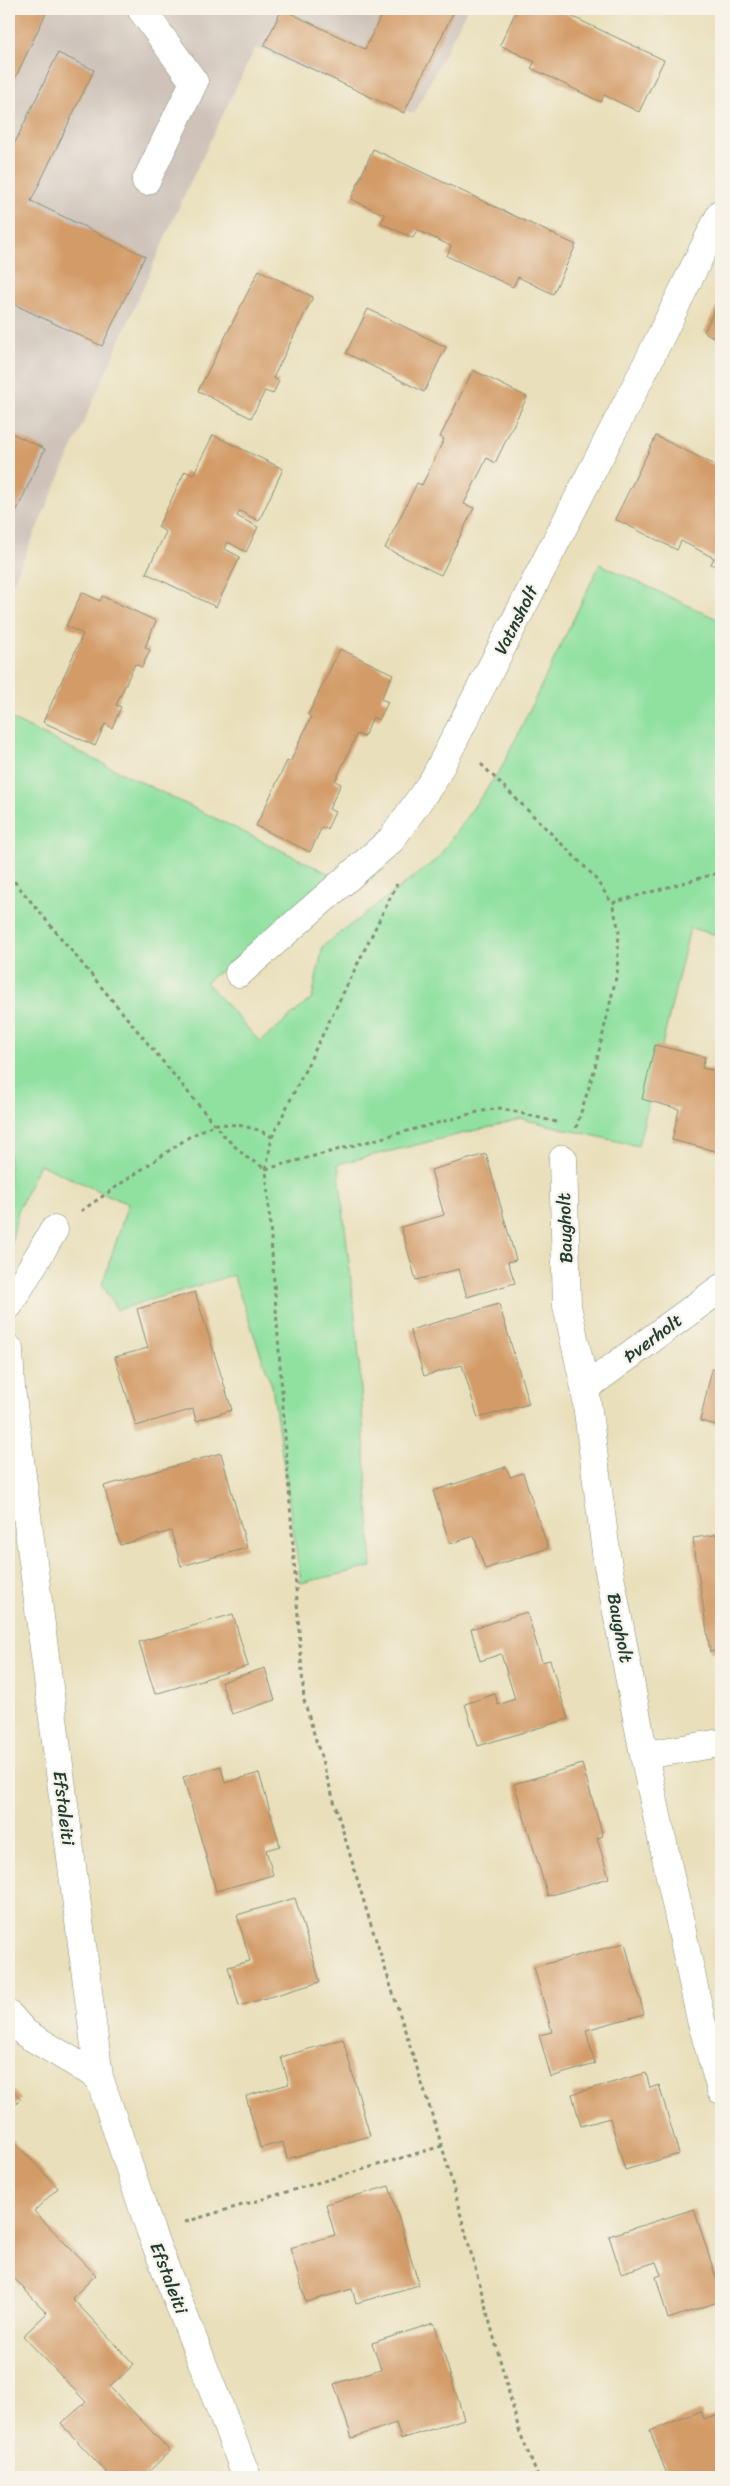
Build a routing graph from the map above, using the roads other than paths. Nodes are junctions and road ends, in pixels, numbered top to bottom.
1 (141, 9) edge
2 (146, 181) dead end
3 (721, 213) edge
4 (239, 973) dead end
5 (563, 1159) dead end
6 (54, 1230) road end
7 (721, 1288) edge
8 (9, 1305) edge
9 (9, 1349) edge
10 (585, 1388) junction
11 (19, 1540) edge
12 (721, 1743) edge
13 (644, 1755) junction
14 (9, 2015) edge
15 (99, 2076) junction
16 (721, 2090) edge
17 (247, 2477) edge

1 - 2 street
3 - 4 street, Vatnsholt
5 - 10 street, Baugholt
6 - 8 street
7 - 10 street, Þverholt
9 - 11 street, Efstaleiti
10 - 13 street, Baugholt
11 - 15 street, Efstaleiti
12 - 13 street
13 - 16 street, Baugholt
14 - 15 street
15 - 17 street, Efstaleiti

